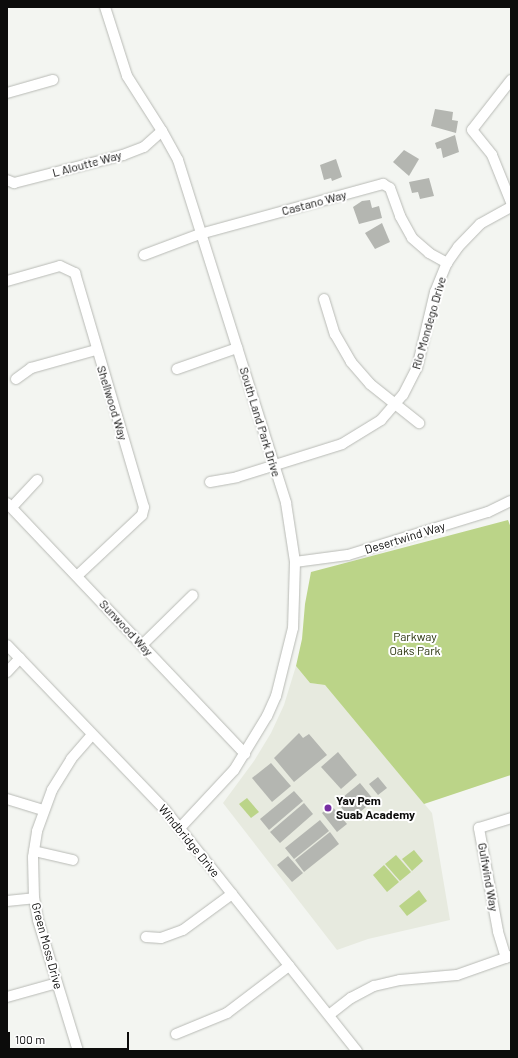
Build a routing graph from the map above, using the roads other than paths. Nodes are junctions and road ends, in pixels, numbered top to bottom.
1 (105, 7) edge
2 (52, 80) dead end
3 (511, 80) edge
4 (7, 93) edge
5 (162, 131) junction
6 (7, 180) edge
7 (511, 202) edge
8 (511, 207) edge
9 (200, 234) junction
10 (144, 255) dead end
11 (447, 263) junction
12 (7, 281) edge
13 (324, 299) dead end
14 (237, 348) junction
15 (96, 350) junction
16 (177, 368) dead end
17 (16, 379) dead end
18 (396, 405) junction
19 (419, 423) dead end
20 (274, 465) junction
21 (37, 480) dead end
22 (210, 482) dead end
23 (511, 501) edge
24 (9, 505) edge
25 (295, 562) junction
26 (77, 576) junction
27 (193, 595) dead end
28 (7, 645) edge
29 (142, 645) junction
30 (20, 658) junction
31 (7, 672) edge
32 (92, 735) junction
33 (245, 754) junction
34 (7, 799) edge
35 (43, 810) junction
36 (511, 818) edge
37 (180, 828) junction
38 (34, 851) junction
39 (73, 860) dead end
40 (232, 894) junction
41 (34, 898) junction
42 (7, 901) edge
43 (146, 936) dead end
44 (508, 957) edge
45 (289, 966) junction
46 (57, 983) junction
47 (7, 997) edge
48 (329, 1016) junction
49 (176, 1034) dead end
50 (78, 1051) edge
51 (357, 1051) edge

1 - 5 street, South Land Park Drive
2 - 4 street
3 - 7 street
5 - 6 street, L Aloutte Way
5 - 9 street, South Land Park Drive
8 - 11 street, Rio Mondego Drive
9 - 10 street, Castano Way
9 - 11 street, Castano Way
9 - 14 street, South Land Park Drive
11 - 18 street, Rio Mondego Drive
12 - 15 street, Shellwood Way
13 - 18 street
14 - 16 street
14 - 20 street, South Land Park Drive
15 - 17 street
15 - 26 street, Shellwood Way
18 - 19 street
18 - 20 street, Rio Mondego Drive
20 - 22 street, Rio Mondego Drive
20 - 25 street, South Land Park Drive
21 - 24 street
23 - 25 street, Desertwind Way
24 - 26 street, Sunwood Way
25 - 33 street, South Land Park Drive
26 - 29 street, Sunwood Way
27 - 29 street
28 - 30 street, Windbridge Drive
29 - 33 street, Sunwood Way
30 - 31 street
30 - 32 street, Windbridge Drive
32 - 35 street, Green Moss Drive
32 - 37 street, Windbridge Drive
33 - 37 street, South Land Park Drive
34 - 35 street
35 - 38 street, Green Moss Drive
36 - 44 street, Gulfwind Way
37 - 40 street, Windbridge Drive
38 - 39 street
38 - 41 street, Green Moss Drive
40 - 43 street
40 - 45 street, Windbridge Drive
41 - 42 street
41 - 46 street, Green Moss Drive
44 - 48 street
45 - 48 street, Windbridge Drive
45 - 49 street
46 - 47 street
46 - 50 street, Green Moss Drive
48 - 51 street, Windbridge Drive

